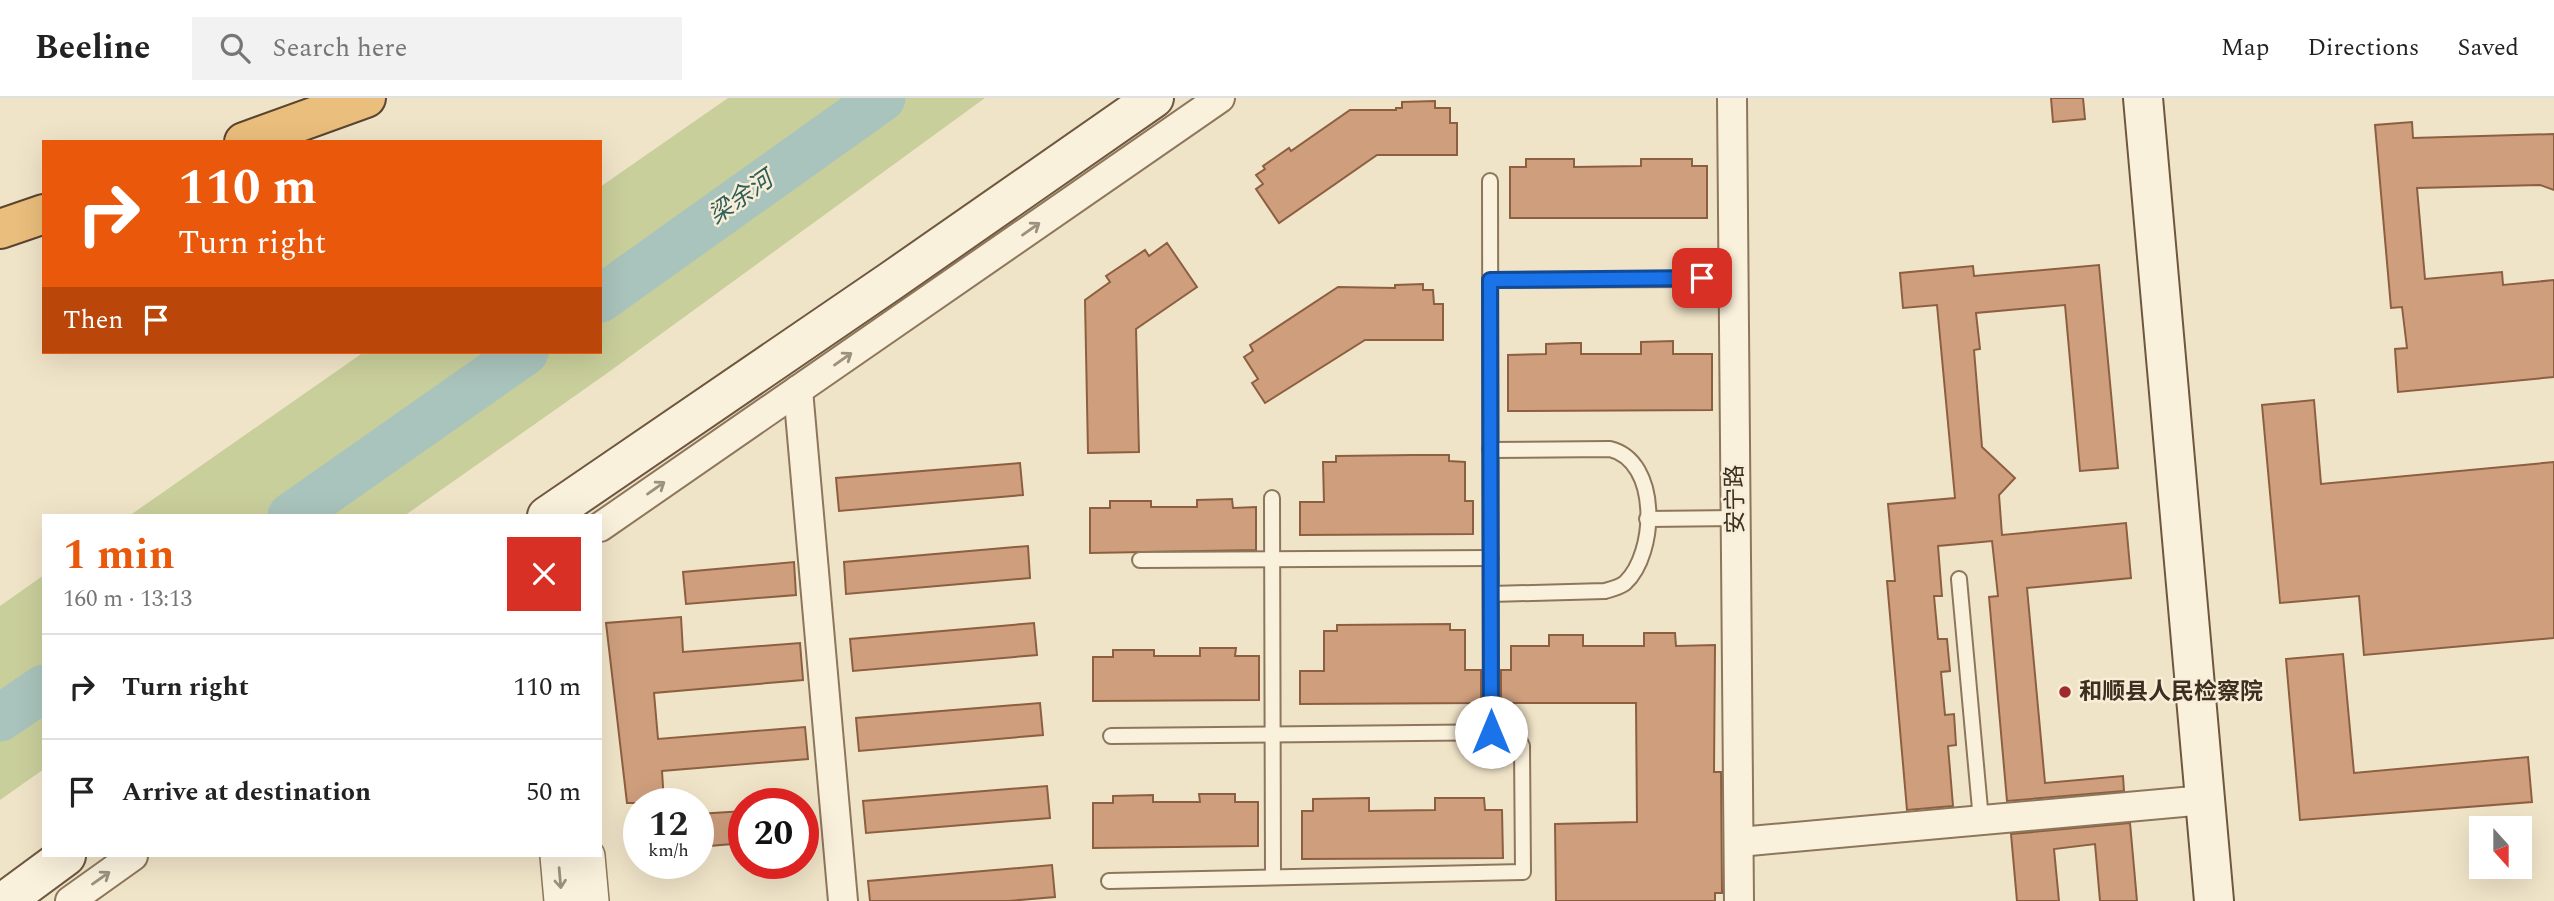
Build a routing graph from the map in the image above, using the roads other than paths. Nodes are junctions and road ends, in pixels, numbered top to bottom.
1 (366, 98) edge
2 (1154, 98) edge
3 (1220, 98) edge
4 (1732, 98) edge
5 (2144, 98) edge
6 (2166, 98) edge
7 (250, 140) edge
8 (1490, 181) dead end
9 (42, 215) edge
10 (0, 229) edge
11 (1702, 278) dead end
12 (1490, 280) junction
13 (798, 390) junction
14 (1490, 450) junction
15 (1272, 498) dead end
16 (553, 514) edge
17 (1736, 518) junction
18 (1647, 519) junction
19 (602, 526) edge
20 (1491, 558) junction
21 (1272, 559) junction
22 (1140, 560) dead end
23 (1959, 579) dead end
24 (1491, 594) junction
25 (1491, 732) junction
26 (1273, 735) junction
27 (1111, 736) dead end
28 (2205, 800) junction
29 (1981, 820) junction
30 (1739, 842) junction
31 (65, 857) edge
32 (132, 857) edge
33 (558, 857) edge
34 (587, 857) edge
35 (1273, 877) junction
36 (1110, 881) dead end
37 (5, 901) edge
38 (70, 901) edge
39 (562, 901) edge
40 (591, 901) edge
41 (843, 901) edge
42 (1739, 901) edge
43 (2214, 901) edge
44 (2236, 901) edge

1 - 7 highway
2 - 16 main road
13 -> 3 street
4 - 17 street, 安宁路
5 - 28 main road
6 - 44 main road
8 - 12 lane
9 - 10 highway
11 - 12 lane
12 - 14 lane
19 -> 13 street
13 - 41 street
14 - 18 lane
14 - 20 lane
15 - 21 lane
17 - 18 lane
17 - 30 street, 安宁路
18 - 24 lane
20 - 21 lane
20 - 24 lane
21 - 22 lane
21 - 26 lane
23 - 29 lane
24 - 25 lane
25 - 26 lane
25 - 35 lane
26 - 27 lane
26 - 35 lane
28 - 29 street
28 - 43 main road
29 - 30 street
30 - 42 street, 安宁路
31 - 37 main road
38 -> 32 street
33 -> 39 street
34 - 40 street
35 - 36 lane

